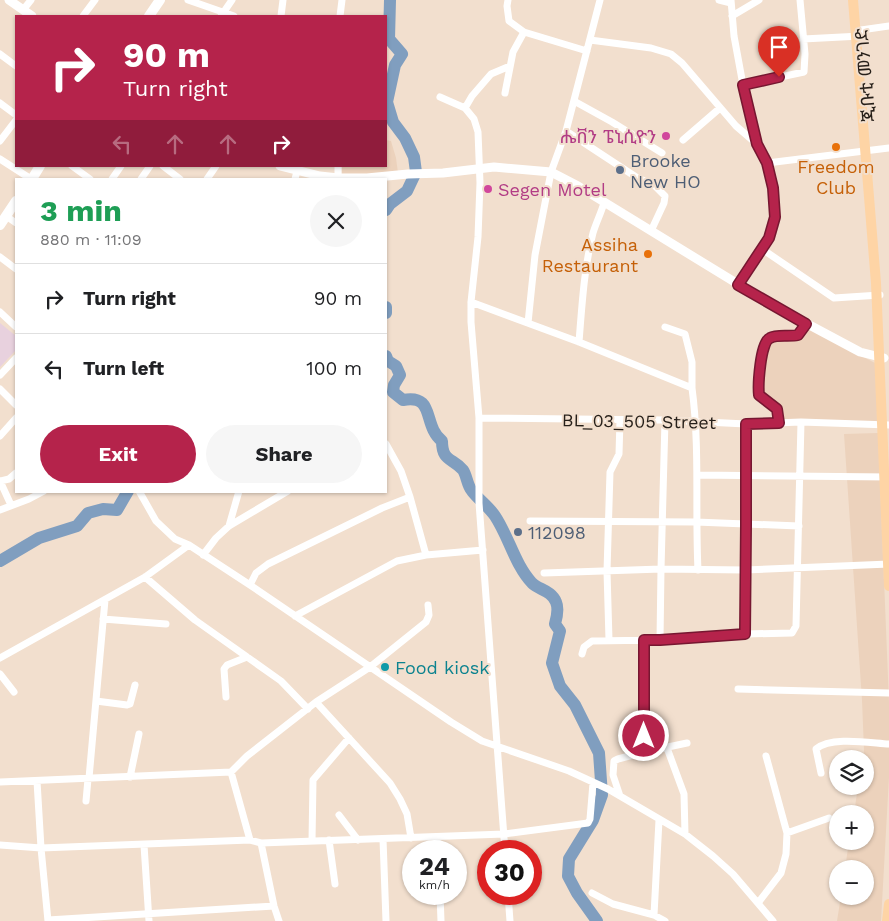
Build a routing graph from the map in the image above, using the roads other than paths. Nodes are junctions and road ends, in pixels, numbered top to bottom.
1 (9, 0) edge
2 (31, 0) edge
3 (95, 0) edge
4 (160, 0) edge
5 (188, 0) edge
6 (232, 0) edge
7 (283, 0) edge
8 (342, 0) edge
9 (508, 0) edge
10 (600, 0) edge
11 (718, 0) edge
12 (759, 0) edge
13 (800, 0) edge
14 (853, 0) edge
15 (858, 0) edge
16 (731, 2) edge
17 (23, 10) junction
18 (222, 14) edge
19 (30, 15) edge
20 (84, 15) edge
21 (150, 15) edge
22 (280, 15) edge
23 (340, 15) edge
24 (732, 16) junction
25 (889, 26) edge
26 (524, 32) junction
27 (859, 34) junction
28 (803, 39) junction
29 (590, 40) junction
30 (587, 51) junction
31 (0, 54) edge
32 (15, 65) edge
33 (510, 66) junction
34 (743, 85) junction
35 (504, 92) dead end
36 (440, 97) dead end
37 (574, 101) junction
38 (0, 103) edge
39 (465, 108) junction
40 (720, 108) junction
41 (15, 114) edge
42 (15, 121) edge
43 (566, 131) junction
44 (683, 140) dead end
45 (0, 141) edge
46 (757, 144) junction
47 (889, 148) edge
48 (868, 150) junction
49 (662, 153) dead end
50 (0, 159) edge
51 (767, 163) junction
52 (39, 167) edge
53 (74, 167) edge
54 (120, 167) edge
55 (149, 167) edge
56 (164, 167) edge
57 (215, 167) edge
58 (282, 167) edge
59 (479, 168) junction
60 (551, 172) junction
61 (296, 175) edge
62 (30, 178) edge
63 (33, 178) edge
64 (89, 178) edge
65 (113, 178) edge
66 (141, 178) edge
67 (179, 178) edge
68 (208, 178) edge
69 (338, 178) edge
70 (15, 203) edge
71 (604, 203) junction
72 (3, 220) edge
73 (651, 231) junction
74 (762, 250) junction
75 (0, 257) edge
76 (15, 268) edge
77 (738, 285) junction
78 (879, 296) junction
79 (470, 302) junction
80 (0, 312) edge
81 (528, 323) junction
82 (806, 324) junction
83 (15, 325) edge
84 (665, 326) dead end
85 (579, 342) junction
86 (884, 357) edge
87 (15, 359) edge
88 (0, 375) edge
89 (692, 388) junction
90 (0, 389) edge
91 (15, 404) edge
92 (479, 418) junction
93 (15, 419) edge
94 (620, 420) junction
95 (665, 420) junction
96 (696, 422) junction
97 (801, 422) junction
98 (779, 423) junction
99 (746, 424) junction
100 (886, 425) edge
101 (0, 436) edge
102 (387, 446) edge
103 (15, 474) edge
104 (697, 475) junction
105 (746, 476) junction
106 (888, 476) edge
107 (800, 477) junction
108 (0, 481) edge
109 (40, 493) edge
110 (238, 493) edge
111 (285, 493) edge
112 (140, 494) edge
113 (410, 498) junction
114 (11, 505) junction
115 (0, 510) edge
116 (530, 521) dead end
117 (607, 522) junction
118 (696, 522) junction
119 (661, 523) junction
120 (746, 525) junction
121 (229, 526) junction
122 (799, 526) junction
123 (189, 545) junction
124 (483, 550) junction
125 (203, 555) junction
126 (426, 555) junction
127 (888, 564) edge
128 (797, 569) junction
129 (661, 570) junction
130 (698, 570) junction
131 (745, 570) junction
132 (607, 571) junction
133 (544, 573) dead end
134 (145, 577) junction
135 (250, 585) junction
136 (889, 586) edge
137 (105, 600) junction
138 (428, 605) dead end
139 (295, 616) junction
140 (103, 619) junction
141 (166, 624) dead end
142 (745, 634) junction
143 (609, 640) junction
144 (644, 640) junction
145 (660, 640) junction
146 (582, 654) dead end
147 (248, 657) junction
148 (0, 658) edge
149 (370, 667) junction
150 (0, 674) edge
151 (135, 685) dead end
152 (738, 688) dead end
153 (14, 692) dead end
154 (889, 693) edge
155 (226, 697) dead end
156 (96, 701) junction
157 (316, 702) junction
158 (308, 709) junction
159 (139, 734) dead end
160 (349, 738) junction
161 (687, 743) dead end
162 (889, 744) edge
163 (497, 747) junction
164 (667, 748) junction
165 (644, 752) junction
166 (766, 756) dead end
167 (231, 772) junction
168 (821, 773) dead end
169 (130, 777) junction
170 (89, 778) junction
171 (37, 781) junction
172 (0, 782) edge
173 (596, 784) junction
174 (620, 796) junction
175 (86, 801) dead end
176 (339, 815) dead end
177 (829, 818) dead end
178 (659, 820) junction
179 (788, 833) junction
180 (504, 834) junction
181 (685, 834) junction
182 (437, 837) joint
183 (411, 838) junction
184 (383, 839) junction
185 (250, 840) junction
186 (329, 840) junction
187 (358, 840) junction
188 (504, 840) edge
189 (312, 841) junction
190 (260, 843) junction
191 (0, 845) edge
192 (144, 845) junction
193 (41, 848) junction
194 (335, 884) dead end
195 (592, 893) dead end
196 (758, 903) junction
197 (889, 904) edge
198 (440, 905) edge
199 (509, 905) edge
200 (274, 906) junction
201 (149, 912) junction
202 (654, 914) junction
203 (48, 920) edge
204 (149, 921) edge
205 (279, 921) edge
206 (386, 921) edge
207 (441, 921) edge
208 (510, 921) edge
209 (665, 921) edge
210 (773, 921) edge
211 (887, 921) edge

1 - 17 street
2 - 17 street
3 - 20 street
4 - 21 main road
5 - 18 street
6 - 18 street
7 - 22 street
8 - 23 street
9 - 26 street
10 - 29 street
11 - 16 street
12 - 24 street
13 - 28 street
14 - 27 main road
15 - 27 main road, ጂቡቲ መንገድ
16 - 24 street
17 - 19 street
24 - 34 street
25 - 27 street
26 - 30 street
26 - 33 street
27 - 28 street
27 - 48 main road, ጂቡቲ መንገድ
28 - 34 street
29 - 30 street
29 - 40 street
30 - 37 street
31 - 32 street
33 - 35 street
33 - 39 street
34 - 46 street
36 - 39 street
37 - 43 street
37 - 49 street
38 - 41 street
39 - 59 street
40 - 44 street
40 - 46 street
42 - 45 street
43 - 60 street
43 - 73 street
46 - 51 street
47 - 48 street
48 - 51 street
48 - 78 main road, ጂቡቲ መንገድ
50 - 62 street
51 - 74 street
52 - 63 main road
53 - 64 street
54 - 65 street
55 - 66 street
56 - 67 street
57 - 68 street
58 - 61 street
59 - 60 street
59 - 69 street
59 - 79 street
60 - 71 street
60 - 81 street
61 - 69 street
70 - 72 main road
71 - 73 street
71 - 85 street
73 - 77 street
74 - 77 street
74 - 78 street
75 - 76 street
77 - 82 street
78 - 86 main road, ጂቡቲ መንገድ
79 - 81 street
79 - 92 street
80 - 83 street
81 - 85 street
82 - 86 street
82 - 98 street
84 - 89 street
85 - 89 street
86 - 100 main road, ጂቡቲ መንገድ
87 - 88 street
89 - 96 street
90 - 91 street
92 - 94 street, BL_03_505 Street
92 - 124 street
93 - 101 street
94 - 95 street, BL_03_505 Street
94 - 117 street
95 - 96 street, BL_03_505 Street
95 - 119 street
96 - 99 street, BL_03_505 Street
96 - 104 street
97 - 98 street, BL_03_505 Street
97 - 100 street, BL_03_505 Street
97 - 107 street
98 - 99 street, BL_03_505 Street
99 - 105 street
100 - 106 main road, ጂቡቲ መንገድ
102 - 113 street
103 - 108 street
104 - 105 street
104 - 118 street
105 - 107 street
105 - 120 street
106 - 107 street
106 - 127 main road, ጂቡቲ መንገድ
107 - 122 street
108 - 114 street
109 - 114 street
110 - 121 street
111 - 121 street
112 - 123 street
113 - 126 street
113 - 135 street
114 - 115 street
116 - 117 street
117 - 119 street
117 - 132 street
118 - 119 street
118 - 120 street
118 - 130 street
119 - 129 street
120 - 122 street
120 - 131 street
121 - 125 street
122 - 128 street
123 - 125 street
123 - 134 street
124 - 126 street
124 - 163 street
125 - 135 street
126 - 139 street
127 - 128 street
127 - 136 main road, ጂቡቲ መንገድ
128 - 131 street
128 - 142 street
129 - 130 street
129 - 132 street
129 - 145 street
130 - 131 street
131 - 142 street
132 - 133 street
132 - 143 street
134 - 137 street
134 - 147 street
135 - 139 street
137 - 140 street
137 - 148 street
138 - 149 street
139 - 149 street
140 - 141 street
140 - 156 street
142 - 145 street
143 - 144 street
143 - 146 street
144 - 145 street
144 - 165 street
147 - 155 street
147 - 158 street
149 - 157 street
149 - 163 street
150 - 153 street
151 - 156 street
152 - 154 street
156 - 170 street
157 - 158 street
157 - 160 street
158 - 167 street
159 - 169 street
160 - 183 street
160 - 189 street
161 - 164 street
162 - 168 street
163 - 173 street
163 - 180 street
164 - 165 street
164 - 181 street
165 - 174 street
166 - 179 street
167 - 169 street
167 - 185 street
169 - 170 street
170 - 171 street
170 - 175 street
171 - 172 street
171 - 193 street
173 - 174 street
173 - 180 street
174 - 178 street
176 - 187 street
177 - 179 street
178 - 181 street
178 - 202 street
179 - 196 street
180 - 182 street
180 - 188 street
181 - 196 street
182 - 183 street
183 - 184 street
184 - 187 street
184 - 206 street
185 - 190 street
185 - 192 street
186 - 187 street
186 - 189 street
186 - 194 street
189 - 190 street
190 - 200 street
191 - 193 street
192 - 193 street
192 - 201 street
193 - 203 street
195 - 202 street
196 - 210 street
197 - 211 main road
198 - 207 street
199 - 208 street
200 - 201 street
200 - 205 street
201 - 203 street
201 - 204 street
202 - 209 street

